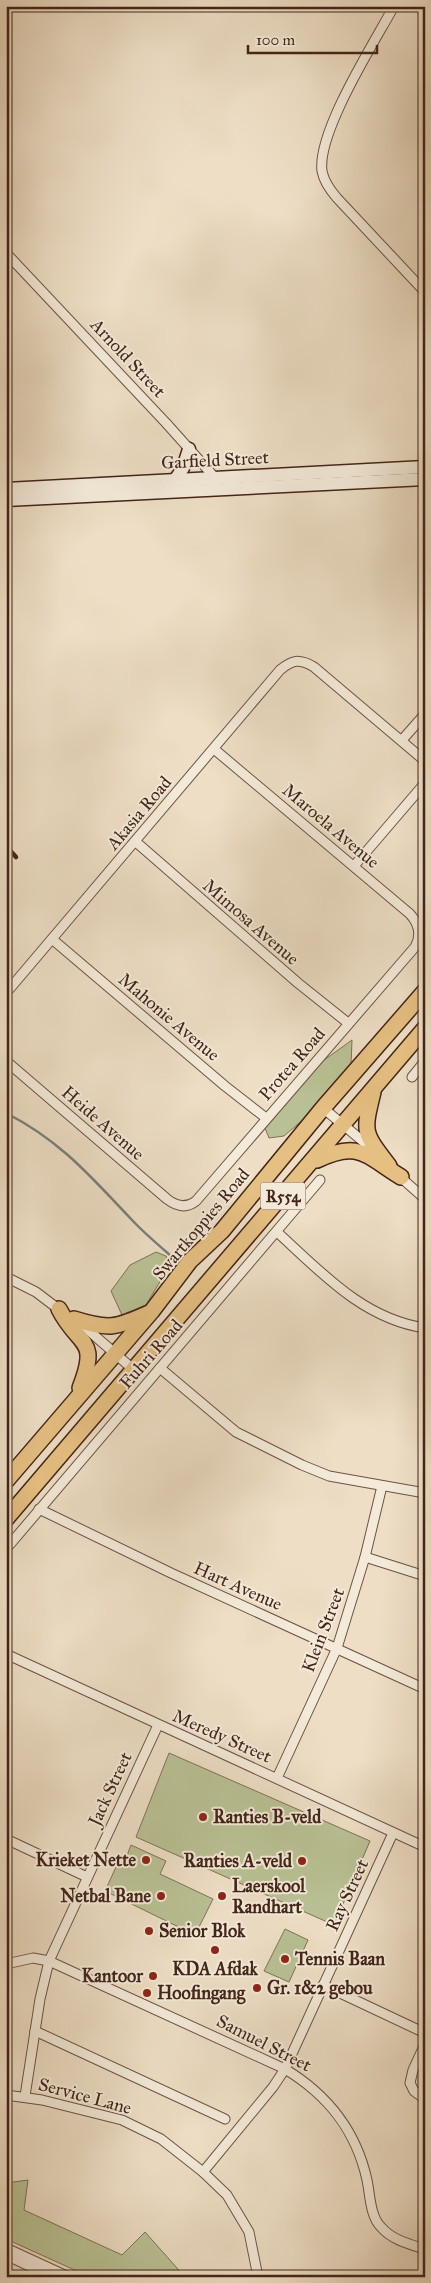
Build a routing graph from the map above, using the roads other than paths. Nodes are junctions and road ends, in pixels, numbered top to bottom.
1 (394, 6) edge
2 (6, 253) edge
3 (425, 292) edge
4 (189, 448) junction
5 (425, 467) edge
6 (390, 475) junction
7 (216, 477) junction
8 (425, 479) edge
9 (175, 480) junction
10 (6, 489) edge
11 (220, 490) junction
12 (48, 492) junction
13 (6, 500) edge
14 (425, 714) edge
15 (402, 740) junction
16 (214, 749) junction
17 (425, 761) edge
18 (425, 783) edge
19 (136, 842) junction
20 (354, 866) junction
21 (419, 933) joint
22 (52, 939) junction
23 (425, 991) edge
24 (6, 993) edge
25 (348, 1023) junction
26 (425, 1028) edge
27 (6, 1061) edge
28 (425, 1061) edge
29 (412, 1077) dead end
30 (374, 1088) junction
31 (323, 1108) junction
32 (266, 1118) junction
33 (344, 1125) junction
34 (311, 1163) junction
35 (390, 1166) junction
36 (401, 1177) junction
37 (320, 1180) dead end
38 (425, 1199) edge
39 (180, 1206) joint
40 (277, 1232) junction
41 (6, 1277) edge
42 (59, 1309) junction
43 (152, 1311) junction
44 (74, 1319) junction
45 (425, 1328) edge
46 (115, 1354) junction
47 (160, 1368) junction
48 (134, 1370) junction
49 (77, 1396) junction
50 (6, 1481) edge
51 (382, 1486) junction
52 (425, 1493) edge
53 (39, 1509) junction
54 (6, 1518) edge
55 (6, 1549) edge
56 (365, 1557) junction
57 (425, 1576) edge
58 (337, 1648) junction
59 (6, 1654) edge
60 (425, 1689) edge
61 (158, 1725) junction
62 (277, 1778) junction
63 (393, 1833) junction
64 (6, 1839) edge
65 (425, 1847) edge
66 (87, 1877) junction
67 (49, 1961) junction
68 (6, 1964) edge
69 (323, 1985) junction
70 (35, 2030) junction
71 (425, 2033) edge
72 (425, 2044) edge
73 (285, 2069) junction
74 (6, 2095) edge
75 (25, 2096) junction
76 (425, 2099) edge
77 (225, 2119) dead end
78 (203, 2172) junction
79 (6, 2248) edge
80 (425, 2249) edge
81 (6, 2255) edge
82 (257, 2276) edge
83 (52, 2277) edge
84 (69, 2277) edge

1 - 3 street
2 - 4 street, Arnold Street
4 - 7 street, Arnold Street
4 - 9 street
5 - 6 street, Garfield Street
6 - 7 street, Garfield Street
6 - 8 street, Garfield Street
6 - 11 street, Garfield Street
7 - 9 street, Garfield Street
7 - 11 street, Arnold Street
9 - 12 street, Garfield Street
10 - 12 street, Garfield Street
11 - 12 street, Garfield Street
12 - 13 street, Garfield Street
14 - 15 street
15 - 16 street, Akasia Road
15 - 17 street
16 - 19 street, Akasia Road
16 - 20 street, Maroela Avenue
18 - 20 street
19 - 22 street, Akasia Road
19 - 25 street, Mimosa Avenue
20 - 21 street, Maroela Avenue
21 - 25 street, Protea Road
22 - 24 street, Akasia Road
22 - 32 street, Mahonie Avenue
23 - 31 main road, Swartkoppies Road / R554
25 - 32 street, Protea Road
26 - 30 main road, R554
27 - 39 street, Heide Avenue
28 - 29 street
30 - 33 main road, R554
30 - 35 main road
31 - 33 street
31 - 43 main road, Swartkoppies Road / R554
32 - 39 street, Protea Road
33 - 34 main road, R554
33 - 35 street
34 - 36 main road
34 - 48 main road, R554
35 - 36 street
36 - 38 street
37 - 40 street, Fuhri Road
40 - 45 street
40 - 47 street, Fuhri Road
41 - 42 street
42 - 44 street
42 - 49 main road
43 - 44 main road
43 - 46 main road, Swartkoppies Road / R554
44 - 46 street
46 - 48 street
46 - 49 main road, Swartkoppies Road / R554
47 - 51 street
47 - 53 street, Fuhri Road
48 - 54 main road, R554
49 - 50 main road, Swartkoppies Road / R554
51 - 52 street
51 - 56 street, Klein Street
53 - 55 street, Fuhri Road
53 - 58 street, Hart Avenue
56 - 57 street
56 - 58 street, Klein Street
58 - 60 street, Hart Avenue
58 - 62 street, Klein Street
59 - 61 street, Meredy Street
61 - 62 street, Meredy Street
61 - 66 street, Jack Street
62 - 63 street, Meredy Street
63 - 65 street, Meredy Street
63 - 69 street, Ray Street
64 - 66 street
66 - 67 street, Jack Street
67 - 68 street, Samuel Street
67 - 70 street, Jack Street
67 - 73 street, Samuel Street
69 - 71 street
69 - 73 street, Ray Street
70 - 75 street, Jack Street
70 - 77 street
72 - 76 street
73 - 78 street, Ray Street
73 - 80 street, Samuel Street
74 - 75 street, Service Lane
75 - 78 street, Service Lane
78 - 82 street, Service Lane
79 - 84 street
81 - 83 street

